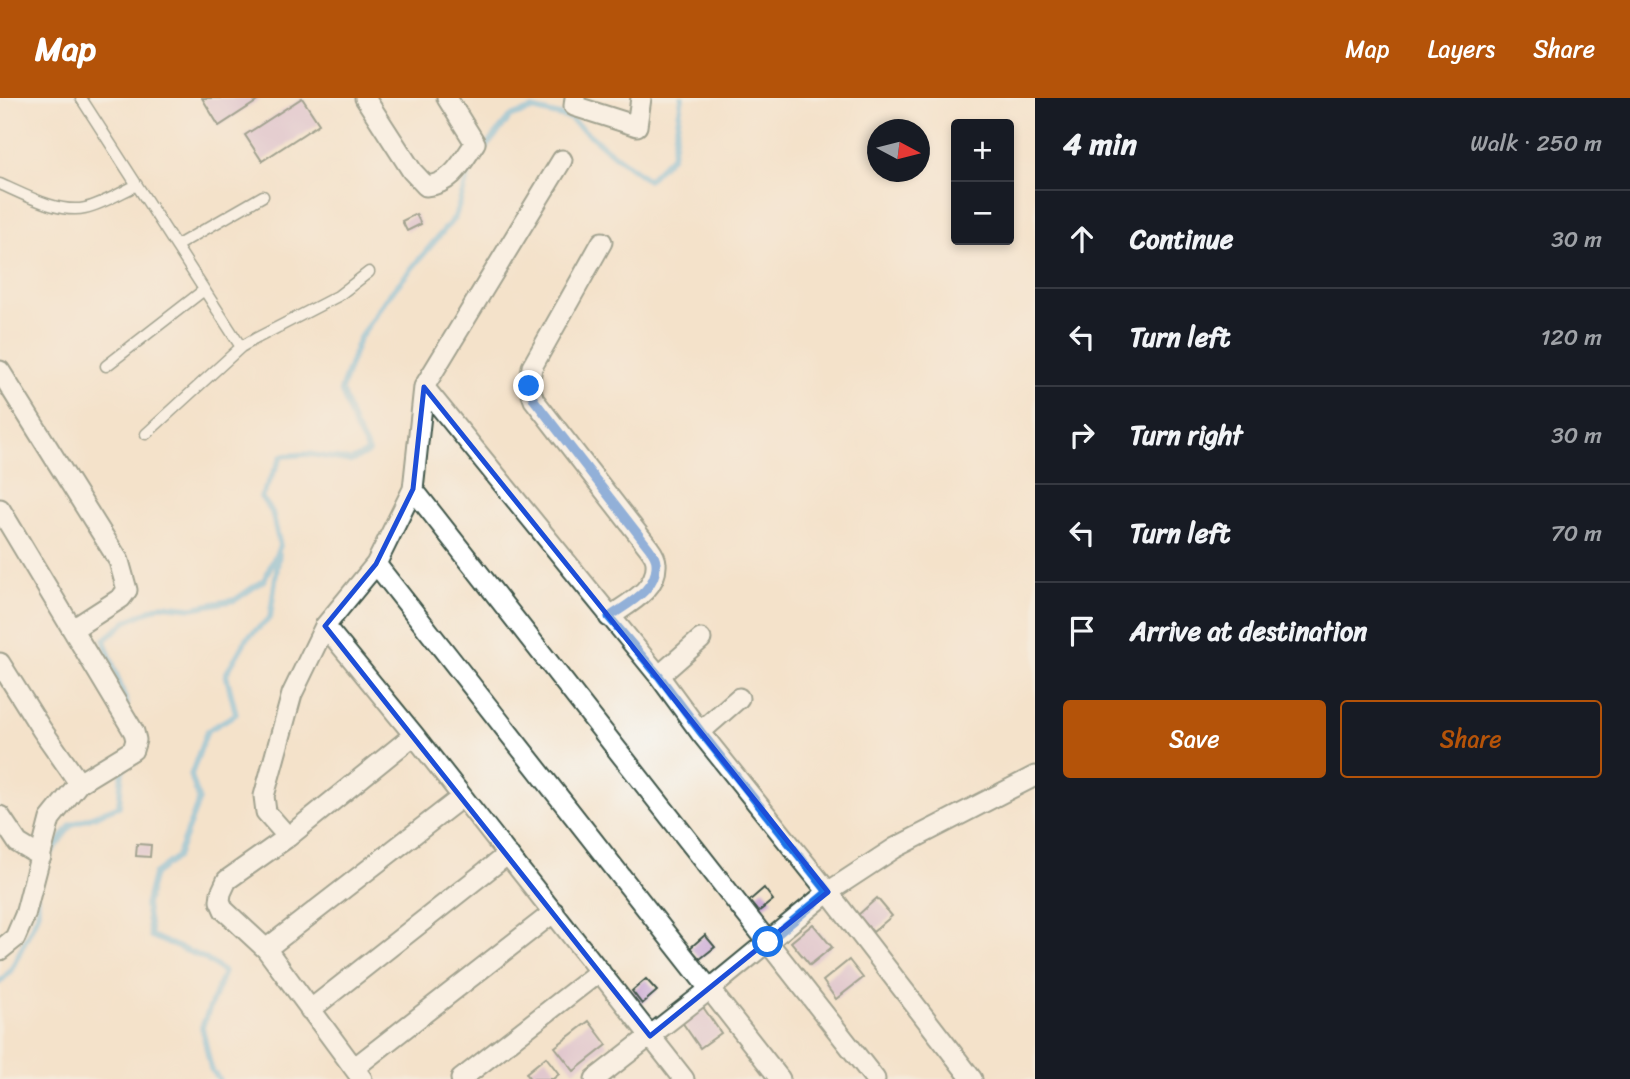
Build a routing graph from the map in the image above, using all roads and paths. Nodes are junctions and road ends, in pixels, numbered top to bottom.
1 (81, 98) edge
2 (366, 98) edge
3 (447, 98) edge
4 (575, 98) edge
5 (641, 98) edge
6 (562, 160) dead end
7 (0, 184) edge
8 (136, 185) junction
9 (263, 196) dead end
10 (602, 242) dead end
11 (176, 246) junction
12 (369, 272) dead end
13 (204, 290) junction
14 (241, 348) junction
15 (106, 366) dead end
16 (0, 371) edge
17 (424, 387) junction
18 (146, 434) dead end
19 (413, 489) junction
20 (0, 509) edge
21 (376, 564) junction
22 (609, 617) junction
23 (325, 626) junction
24 (73, 629) junction
25 (701, 639) dead end
26 (0, 663) edge
27 (659, 676) junction
28 (739, 698) dead end
29 (701, 732) junction
30 (414, 735) junction
31 (1035, 776) edge
32 (79, 783) junction
33 (462, 797) junction
34 (0, 816) edge
35 (288, 837) junction
36 (508, 854) junction
37 (41, 857) junction
38 (828, 892) junction
39 (554, 912) junction
40 (768, 942) junction
41 (266, 949) junction
42 (0, 950) edge
43 (600, 971) junction
44 (710, 989) junction
45 (310, 1010) junction
46 (650, 1036) junction
47 (358, 1074) edge
48 (461, 1079) edge
49 (596, 1079) edge
50 (684, 1079) edge
51 (780, 1079) edge
52 (875, 1079) edge
53 (972, 1079) edge

1 - 8 lane
2 - 3 street
4 - 5 street
6 - 17 street
7 - 8 lane
8 - 11 lane
9 - 11 lane
10 - 22 street
11 - 13 lane
12 - 14 lane
13 - 14 lane
13 - 15 lane
14 - 18 lane
16 - 24 street
17 - 19 street
17 - 22 street
19 - 21 street
19 - 40 street
20 - 24 street
21 - 23 street
21 - 44 street
22 - 27 street
23 - 30 street
23 - 35 street
24 - 32 street
25 - 27 street
26 - 32 street
27 - 29 street
28 - 29 street
29 - 38 street
30 - 33 street
30 - 35 street
31 - 38 street
32 - 37 street
33 - 36 street
33 - 41 street
34 - 37 street
35 - 41 street
36 - 39 street
36 - 45 street
37 - 42 street
38 - 40 street
38 - 53 street
39 - 43 street
39 - 47 street
40 - 44 street
40 - 52 street
41 - 45 street
43 - 46 street
43 - 48 street
44 - 46 street
44 - 51 street
45 - 47 street
46 - 49 street
46 - 50 street

